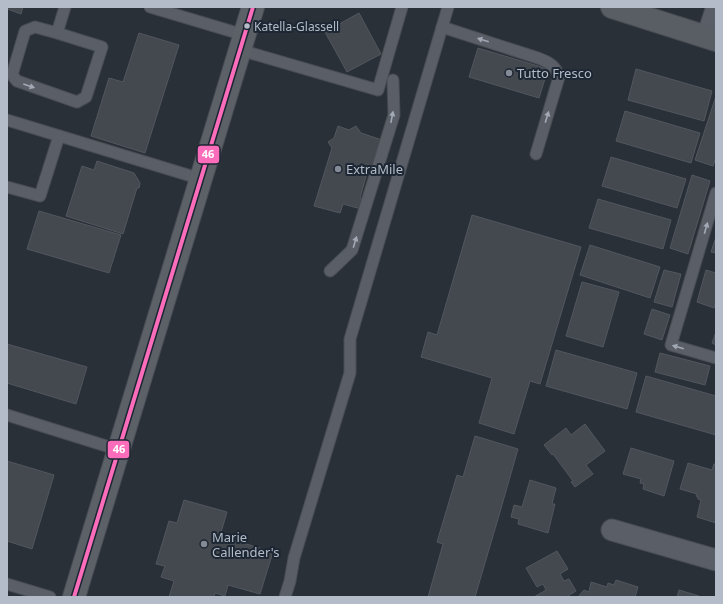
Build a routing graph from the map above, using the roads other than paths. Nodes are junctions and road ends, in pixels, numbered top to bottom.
1 (65, 7) edge
2 (150, 7) edge
3 (253, 7) edge
4 (402, 7) edge
5 (448, 7) edge
6 (612, 7) edge
7 (716, 10) edge
8 (442, 27) junction
9 (57, 33) junction
10 (711, 38) edge
11 (242, 42) junction
12 (393, 80) dead end
13 (7, 120) edge
14 (59, 136) junction
15 (536, 154) dead end
16 (201, 179) junction
17 (7, 187) edge
18 (716, 193) edge
19 (330, 271) dead end
20 (716, 358) edge
21 (7, 415) edge
22 (119, 450) junction
23 (612, 530) dead end
24 (716, 560) edge
25 (7, 584) edge
26 (50, 597) edge
27 (74, 597) edge
28 (286, 597) edge

1 - 9 lane
2 - 11 lane
3 - 11 main road
4 - 11 lane
5 - 8 lane
6 - 10 main road
7 - 10 street
15 -> 8 lane
8 - 28 lane
9 -> 9 lane
11 - 16 main road
19 -> 12 lane
13 - 14 lane
14 - 16 lane
14 - 17 lane
16 - 22 main road
20 -> 18 lane
21 - 22 lane
22 - 27 main road
23 - 24 street
25 - 26 lane

